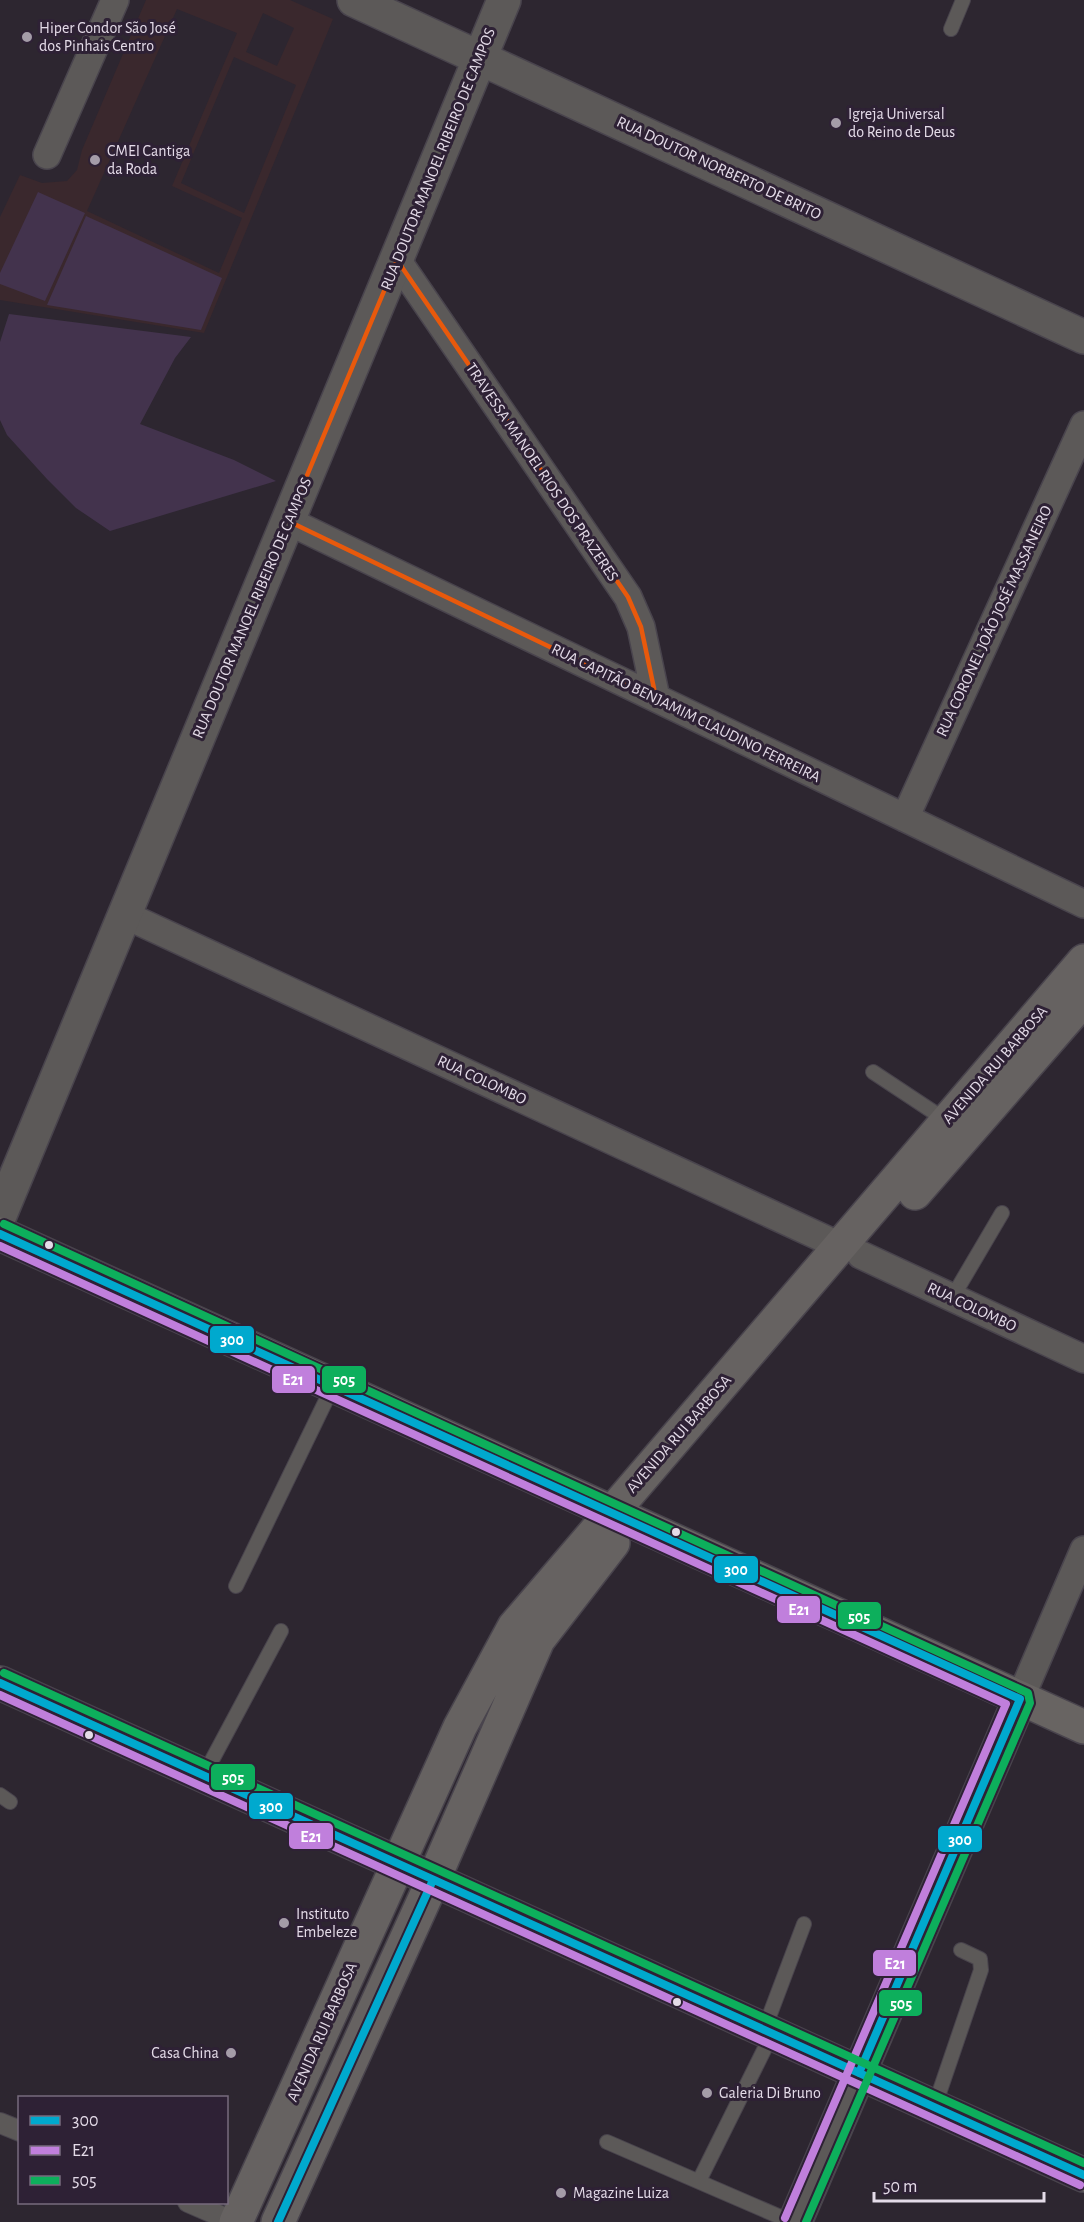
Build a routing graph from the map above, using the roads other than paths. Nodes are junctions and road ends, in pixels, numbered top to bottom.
1 (115, 0) edge
2 (354, 0) edge
3 (504, 0) edge
4 (963, 0) edge
5 (951, 29) dead end
6 (480, 58) junction
7 (47, 154) dead end
8 (396, 260) junction
9 (1084, 337) edge
10 (1084, 425) edge
11 (288, 521) junction
12 (656, 698) junction
13 (905, 818) junction
14 (1084, 904) edge
15 (124, 915) junction
16 (1084, 961) edge
17 (1084, 999) edge
18 (873, 1072) dead end
19 (947, 1121) junction
20 (1002, 1213) dead end
21 (0, 1215) edge
22 (0, 1234) edge
23 (851, 1251) junction
24 (952, 1298) junction
25 (1084, 1359) edge
26 (333, 1386) junction
27 (621, 1517) junction
28 (1084, 1550) edge
29 (236, 1586) dead end
30 (281, 1632) dead end
31 (0, 1683) edge
32 (1020, 1699) junction
33 (1084, 1727) edge
34 (204, 1776) junction
35 (398, 1864) junction
36 (433, 1880) junction
37 (804, 1924) dead end
38 (961, 1950) dead end
39 (768, 2032) junction
40 (859, 2073) junction
41 (934, 2108) junction
42 (0, 2122) edge
43 (18, 2130) edge
44 (607, 2142) dead end
45 (1084, 2175) edge
46 (699, 2181) junction
47 (193, 2204) edge
48 (235, 2222) edge
49 (278, 2222) edge
50 (793, 2222) edge

1 - 7 street
2 - 6 street, RUA DOUTOR NORBERTO DE BRITO
3 - 6 street, RUA DOUTOR MANOEL RIBEIRO DE CAMPOS
4 - 5 lane
6 - 8 street, RUA DOUTOR MANOEL RIBEIRO DE CAMPOS
6 - 9 street, RUA DOUTOR NORBERTO DE BRITO
8 - 11 street, RUA DOUTOR MANOEL RIBEIRO DE CAMPOS
8 - 12 street, TRAVESSA MANOEL RIOS DOS PRAZERES
10 - 13 street, RUA CORONEL JOÃO JOSÉ MASSANEIRO
11 - 12 street, RUA CAPITÃO BENJAMIM CLAUDINO FERREIRA
11 - 15 street, RUA DOUTOR MANOEL RIBEIRO DE CAMPOS
12 - 13 street, RUA CAPITÃO BENJAMIM CLAUDINO FERREIRA
13 - 14 street, RUA CAPITÃO BENJAMIM CLAUDINO FERREIRA
15 - 21 street, RUA DOUTOR MANOEL RIBEIRO DE CAMPOS
15 - 23 street, RUA COLOMBO
16 - 19 main road, AVENIDA RUI BARBOSA
17 - 23 main road, AVENIDA RUI BARBOSA
18 - 19 lane
19 - 23 main road, AVENIDA RUI BARBOSA
20 - 24 lane
22 - 26 main road
23 - 24 street, RUA COLOMBO
23 - 27 main road, AVENIDA RUI BARBOSA
24 - 25 street, RUA COLOMBO
26 - 27 main road
26 - 29 lane
27 - 32 main road
27 - 35 main road, AVENIDA RUI BARBOSA
27 - 36 main road, AVENIDA RUI BARBOSA
28 - 32 street
30 - 34 lane
31 - 34 main road
32 - 33 main road
32 - 40 street
34 - 35 main road
35 - 36 main road
35 - 48 main road, AVENIDA RUI BARBOSA
36 - 39 main road
36 - 49 main road, AVENIDA RUI BARBOSA
37 - 39 lane
38 - 41 lane
39 - 40 main road
39 - 46 lane
40 - 41 main road
40 - 50 street
41 - 45 main road
42 - 43 street
44 - 46 lane
46 - 50 lane
47 - 48 street

